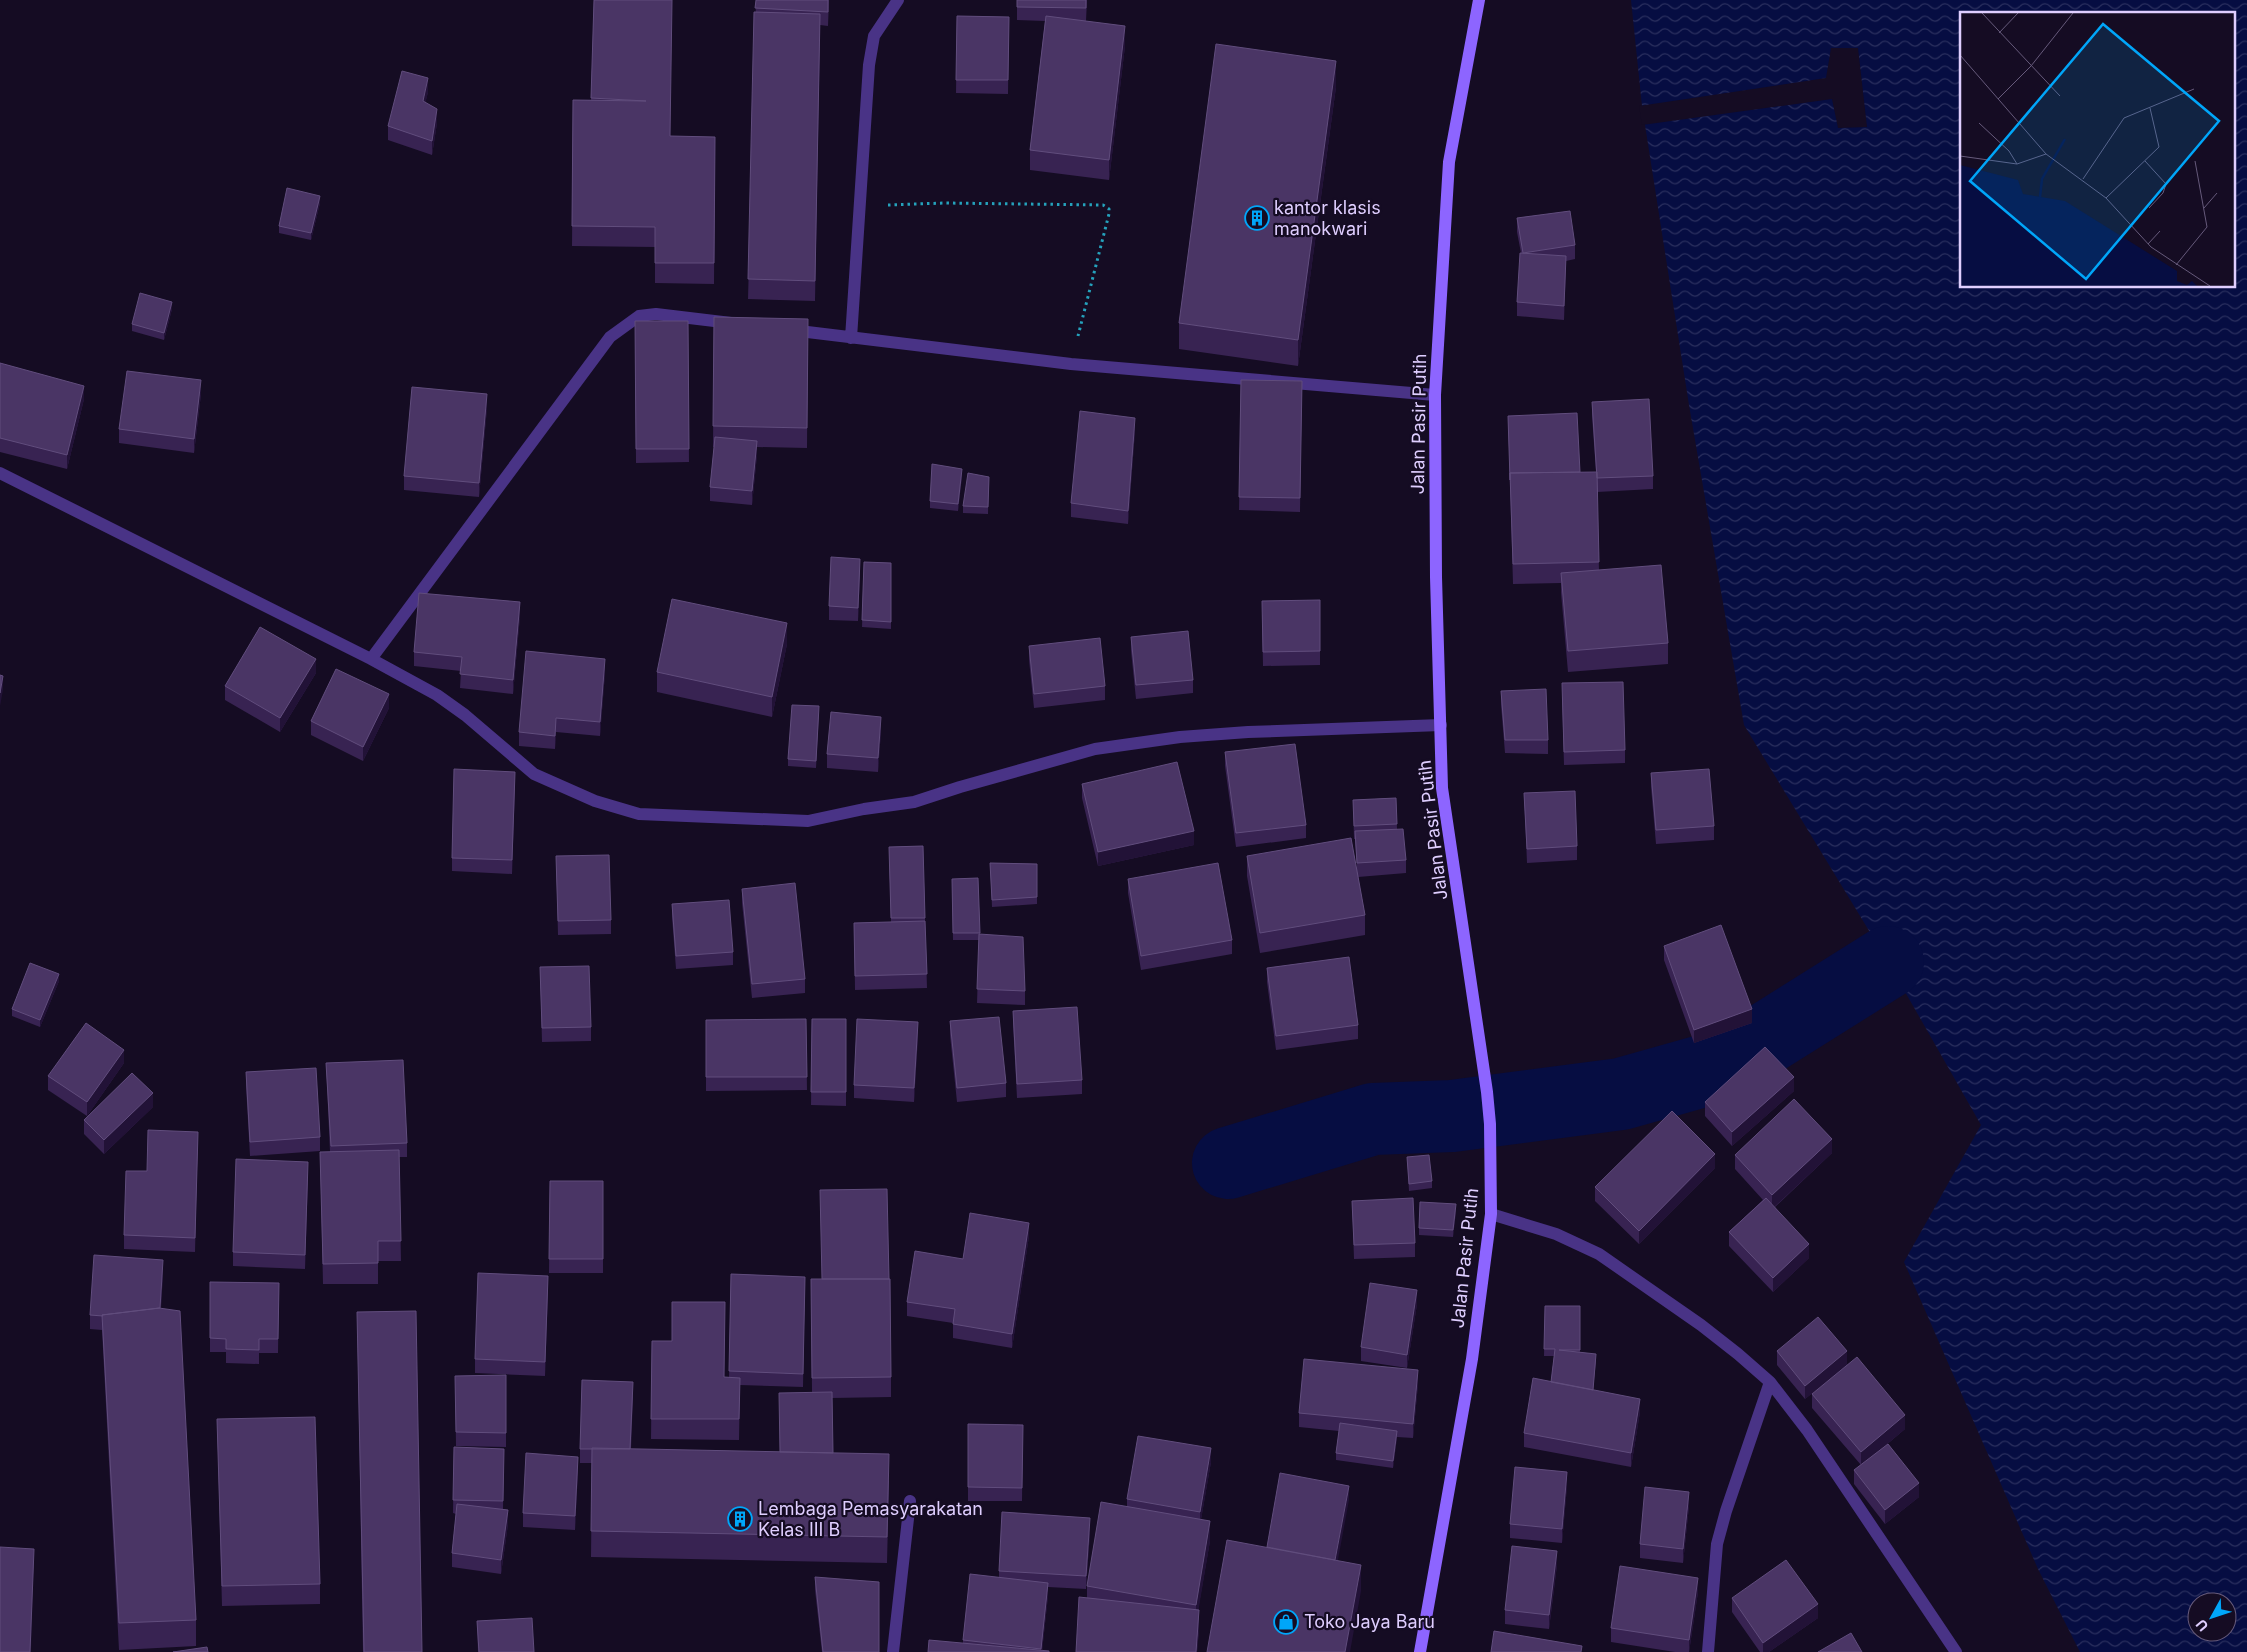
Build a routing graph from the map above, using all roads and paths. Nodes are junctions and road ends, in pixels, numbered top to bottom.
1 (898, 0) edge
2 (1478, 0) edge
3 (859, 206) junction
4 (744, 325) edge
5 (783, 329) edge
6 (851, 338) junction
7 (1072, 364) junction
8 (1435, 395) junction
9 (0, 473) edge
10 (371, 659) junction
11 (1441, 725) junction
12 (1491, 1214) junction
13 (1770, 1382) junction
14 (910, 1501) dead end
15 (893, 1652) edge
16 (1420, 1652) edge
17 (1708, 1652) edge
18 (1956, 1652) edge

1 - 3 street
2 - 8 main road, Jalan Pasir Putih
3 - 6 street
3 - 7 path
4 - 10 street
5 - 6 street
6 - 7 street
7 - 8 street
8 - 11 main road, Jalan Pasir Putih
9 - 10 street
10 - 11 street
11 - 12 main road, Jalan Pasir Putih
12 - 13 street
12 - 16 main road, Jalan Pasir Putih
13 - 17 street
13 - 18 street
14 - 15 street

